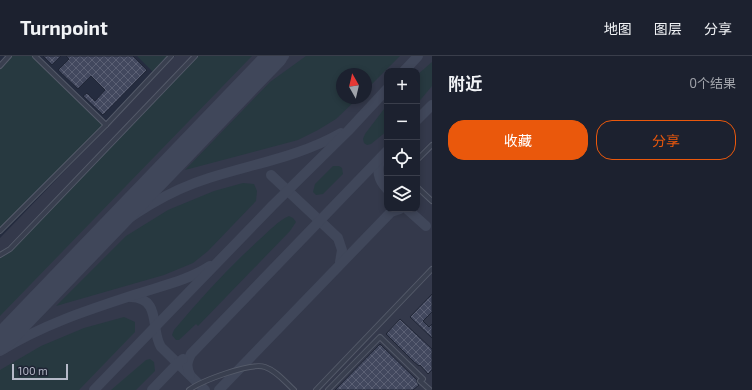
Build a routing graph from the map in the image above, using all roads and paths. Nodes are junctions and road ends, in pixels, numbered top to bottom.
1 (9, 56) edge
2 (36, 56) edge
3 (171, 56) edge
4 (195, 56) edge
5 (0, 66) edge
6 (106, 124) junction
7 (431, 148) edge
8 (420, 157) edge
9 (420, 190) edge
10 (432, 202) edge
11 (0, 231) edge
12 (0, 255) edge
13 (432, 269) edge
14 (189, 390) edge
15 (294, 390) edge
16 (316, 390) edge
17 (328, 390) edge
18 (430, 390) edge

1 - 5 street
2 - 6 street
3 - 6 street
4 - 12 street
6 - 11 street
7 - 8 street
9 - 10 street
13 - 16 street
14 - 15 street
17 - 18 street

